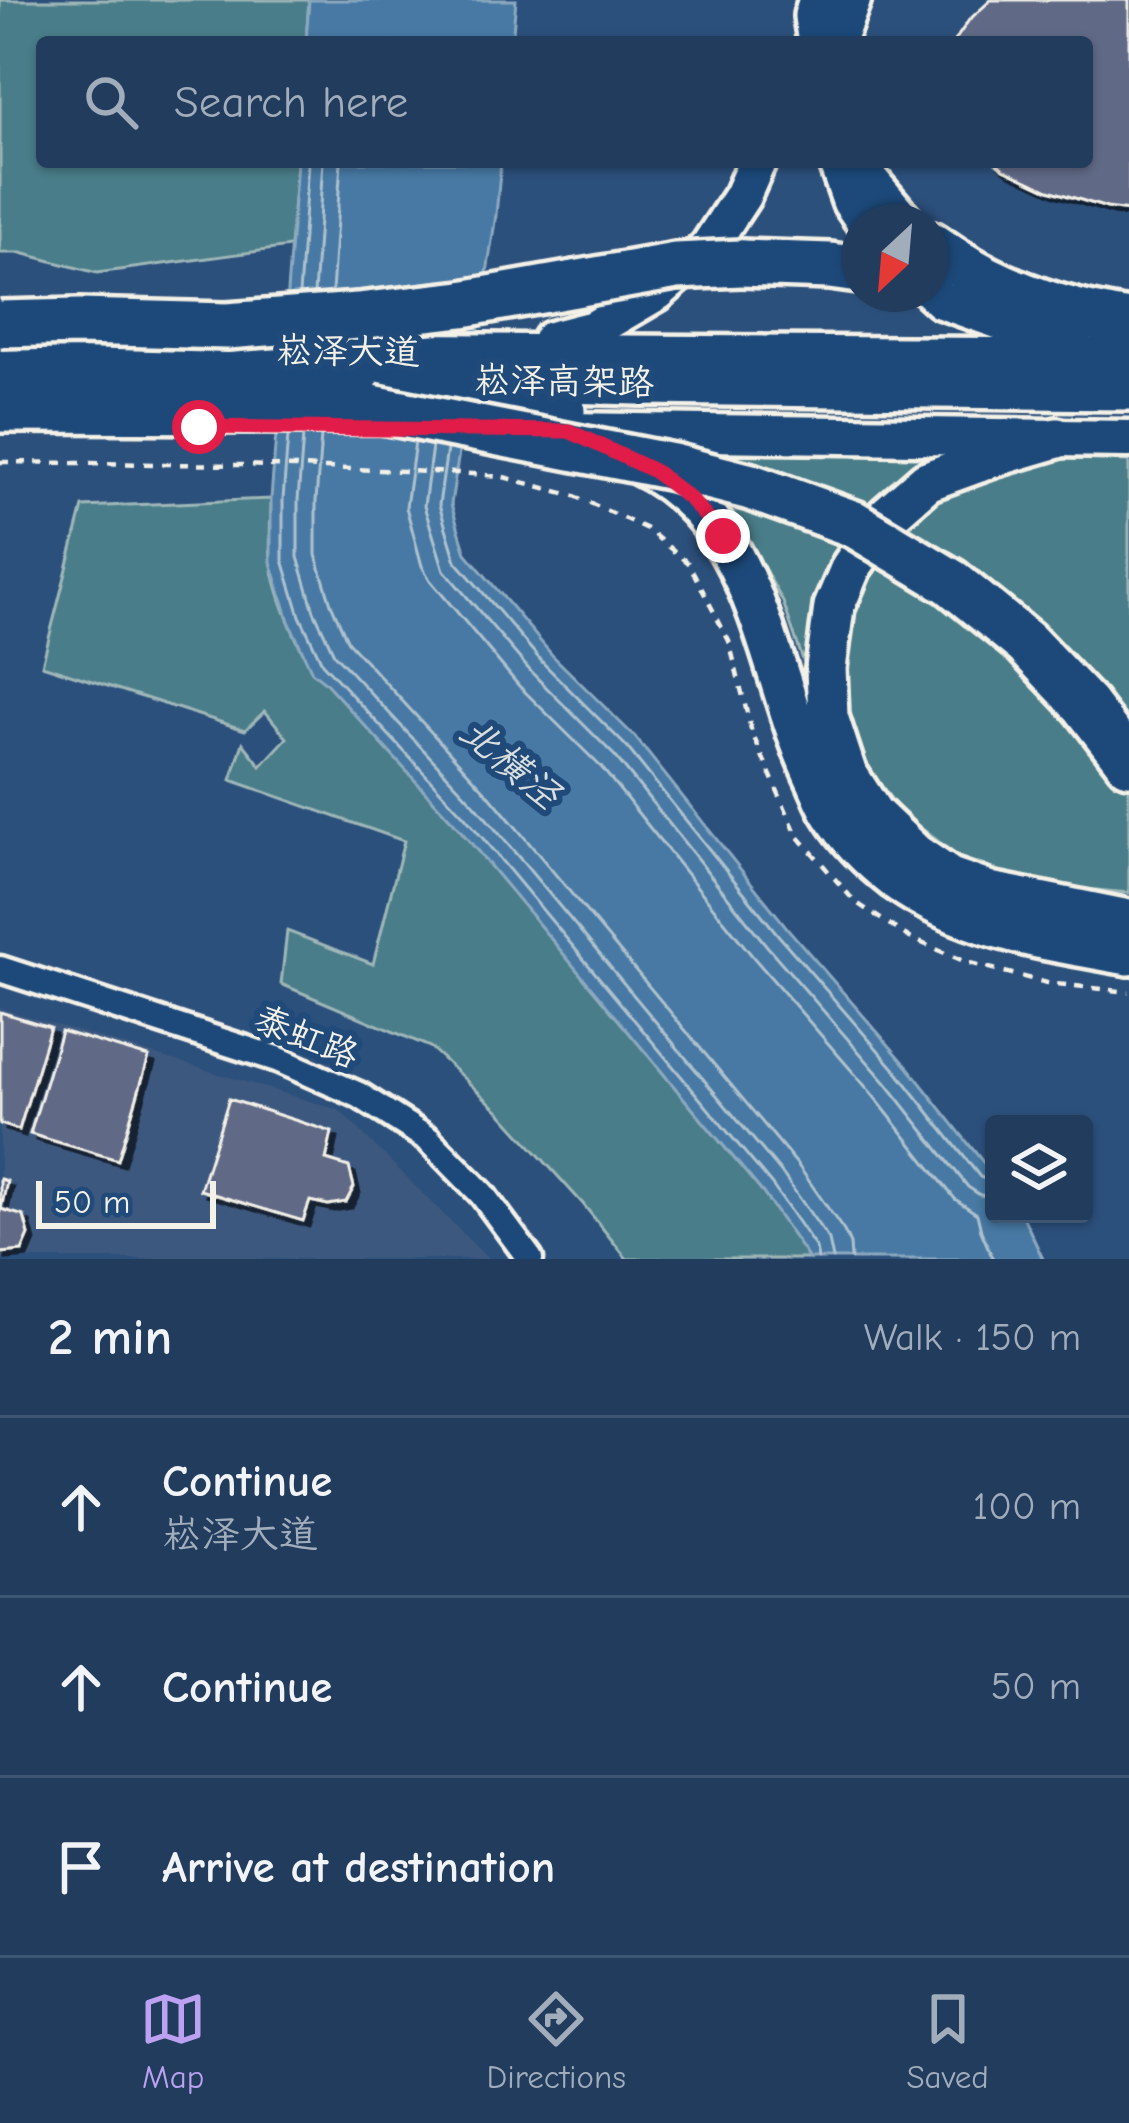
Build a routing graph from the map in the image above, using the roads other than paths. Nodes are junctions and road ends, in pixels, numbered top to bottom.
1 (810, 0) edge
2 (822, 0) edge
3 (851, 0) edge
4 (796, 36) edge
5 (820, 36) edge
6 (838, 36) edge
7 (754, 168) edge
8 (839, 168) edge
9 (855, 168) edge
10 (852, 204) edge
11 (884, 204) edge
12 (949, 259) edge
13 (841, 268) edge
14 (949, 295) edge
15 (0, 324) edge
16 (0, 340) edge
17 (499, 352) junction
18 (1123, 356) edge
19 (0, 365) edge
20 (372, 408) junction
21 (0, 409) edge
22 (1129, 418) edge
23 (0, 426) edge
24 (569, 431) junction
25 (1058, 438) junction
26 (1129, 440) edge
27 (1129, 762) edge
28 (1129, 920) edge
29 (1129, 956) edge
30 (0, 969) edge
31 (530, 1259) edge

1 - 4 main road
2 - 5 highway
3 - 6 main road
7 - 17 main road
8 - 10 main road
9 - 11 highway
12 - 18 highway
13 - 15 highway, bridge
14 - 18 highway
16 - 17 main road, 崧泽大道
17 - 18 main road, 崧泽大道
18 - 19 highway, 崧泽高架路
20 - 21 highway, 崧泽高架路
20 - 22 highway, 崧泽高架路, bridge
20 - 27 highway, bridge
23 - 24 main road, bridge
24 - 25 main road
24 - 29 main road, bridge
25 - 26 main road
25 - 28 main road
30 - 31 street, 泰虹路

